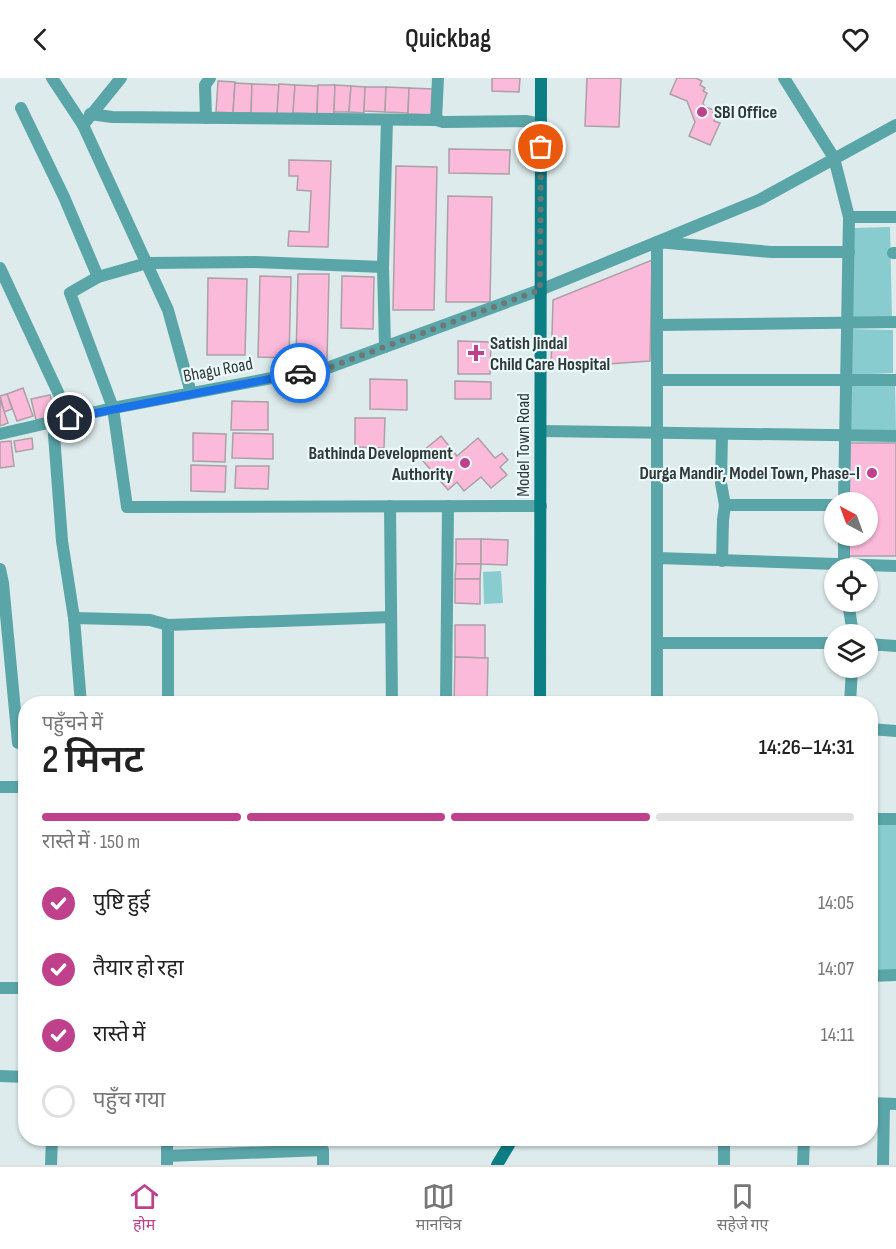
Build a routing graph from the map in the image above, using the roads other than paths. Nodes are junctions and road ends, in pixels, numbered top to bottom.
1 (52, 78) edge
2 (121, 78) edge
3 (210, 78) edge
4 (438, 78) edge
5 (541, 78) edge
6 (784, 78) edge
7 (21, 108) dead end
8 (90, 114) junction
9 (206, 118) junction
10 (387, 120) junction
11 (436, 120) junction
12 (541, 124) junction
13 (83, 125) junction
14 (896, 125) edge
15 (834, 158) junction
16 (849, 217) junction
17 (896, 218) edge
18 (657, 242) junction
19 (849, 252) junction
20 (147, 263) junction
21 (383, 267) junction
22 (0, 268) edge
23 (98, 277) junction
24 (540, 290) junction
25 (847, 322) junction
26 (896, 322) edge
27 (657, 325) junction
28 (385, 347) junction
29 (846, 379) junction
30 (657, 380) junction
31 (896, 380) edge
32 (191, 393) junction
33 (114, 408) junction
34 (70, 418) junction
35 (56, 421) junction
36 (541, 431) junction
37 (657, 433) junction
38 (0, 434) edge
39 (722, 434) junction
40 (845, 436) junction
41 (896, 436) edge
42 (844, 492) edge
43 (725, 505) junction
44 (824, 505) edge
45 (390, 506) junction
46 (448, 506) junction
47 (541, 506) junction
48 (657, 558) junction
49 (722, 561) junction
50 (824, 566) edge
51 (878, 566) edge
52 (896, 566) edge
53 (0, 569) edge
54 (391, 617) junction
55 (74, 618) junction
56 (168, 625) junction
57 (657, 643) junction
58 (824, 643) edge
59 (878, 645) edge
60 (896, 646) edge
61 (851, 678) edge
62 (6, 681) edge
63 (80, 696) edge
64 (168, 696) edge
65 (392, 696) edge
66 (446, 696) edge
67 (540, 696) edge
68 (657, 696) edge
69 (850, 696) edge
70 (878, 730) edge
71 (896, 731) edge
72 (18, 743) dead end
73 (0, 787) edge
74 (18, 787) edge
75 (878, 819) edge
76 (896, 819) edge
77 (896, 975) edge
78 (878, 976) edge
79 (0, 988) edge
80 (18, 988) edge
81 (0, 1076) edge
82 (18, 1077) edge
83 (890, 1104) edge
84 (52, 1146) edge
85 (508, 1146) edge
86 (724, 1146) edge
87 (804, 1146) edge
88 (167, 1161) edge
89 (51, 1165) edge
90 (323, 1165) edge
91 (497, 1165) edge
92 (724, 1165) edge
93 (803, 1165) edge
94 (883, 1165) edge

1 - 13 street
2 - 8 street
3 - 9 street
4 - 11 street
5 - 12 main road, Model Town Road
6 - 15 street
7 - 23 street
8 - 9 street
8 - 13 street
9 - 10 street
10 - 11 street
10 - 21 street
11 - 12 street
12 - 24 main road, Model Town Road
13 - 20 street
14 - 15 street, Bhagu Road
15 - 16 street
15 - 18 street, Bhagu Road
16 - 17 street
16 - 19 street
18 - 19 street
18 - 24 street, Bhagu Road
18 - 27 street
19 - 25 street
20 - 21 street
20 - 23 street
20 - 32 street
21 - 28 street
22 - 34 street
23 - 33 street
24 - 28 street, Bhagu Road
24 - 36 main road, Model Town Road
25 - 26 street
25 - 27 street
25 - 29 street
27 - 30 street
28 - 32 street, Bhagu Road
29 - 30 street
29 - 31 street
29 - 40 street
30 - 37 street
32 - 33 street, Bhagu Road
33 - 34 street, Bhagu Road
33 - 45 street
34 - 35 street, Bhagu Road
35 - 38 street, Bhagu Road
35 - 55 street
36 - 37 street
36 - 47 main road, Model Town Road
37 - 39 street
37 - 48 street
39 - 40 street
39 - 43 street
40 - 41 street
40 - 42 street
43 - 44 street
43 - 49 street
45 - 46 street
45 - 54 street
46 - 47 street
46 - 66 street
47 - 67 main road, Model Town Road
48 - 49 street
48 - 57 street
49 - 50 street
51 - 52 street
53 - 62 street
54 - 56 street
54 - 65 street
55 - 56 street
55 - 63 street
56 - 64 street
57 - 58 street
57 - 68 street
59 - 60 street
61 - 69 street
62 - 72 street
70 - 71 street
73 - 74 street
75 - 76 street
77 - 78 street
79 - 80 street
81 - 82 street
83 - 94 street
84 - 89 street
85 - 91 main road
86 - 92 street
87 - 93 street
88 - 90 street

